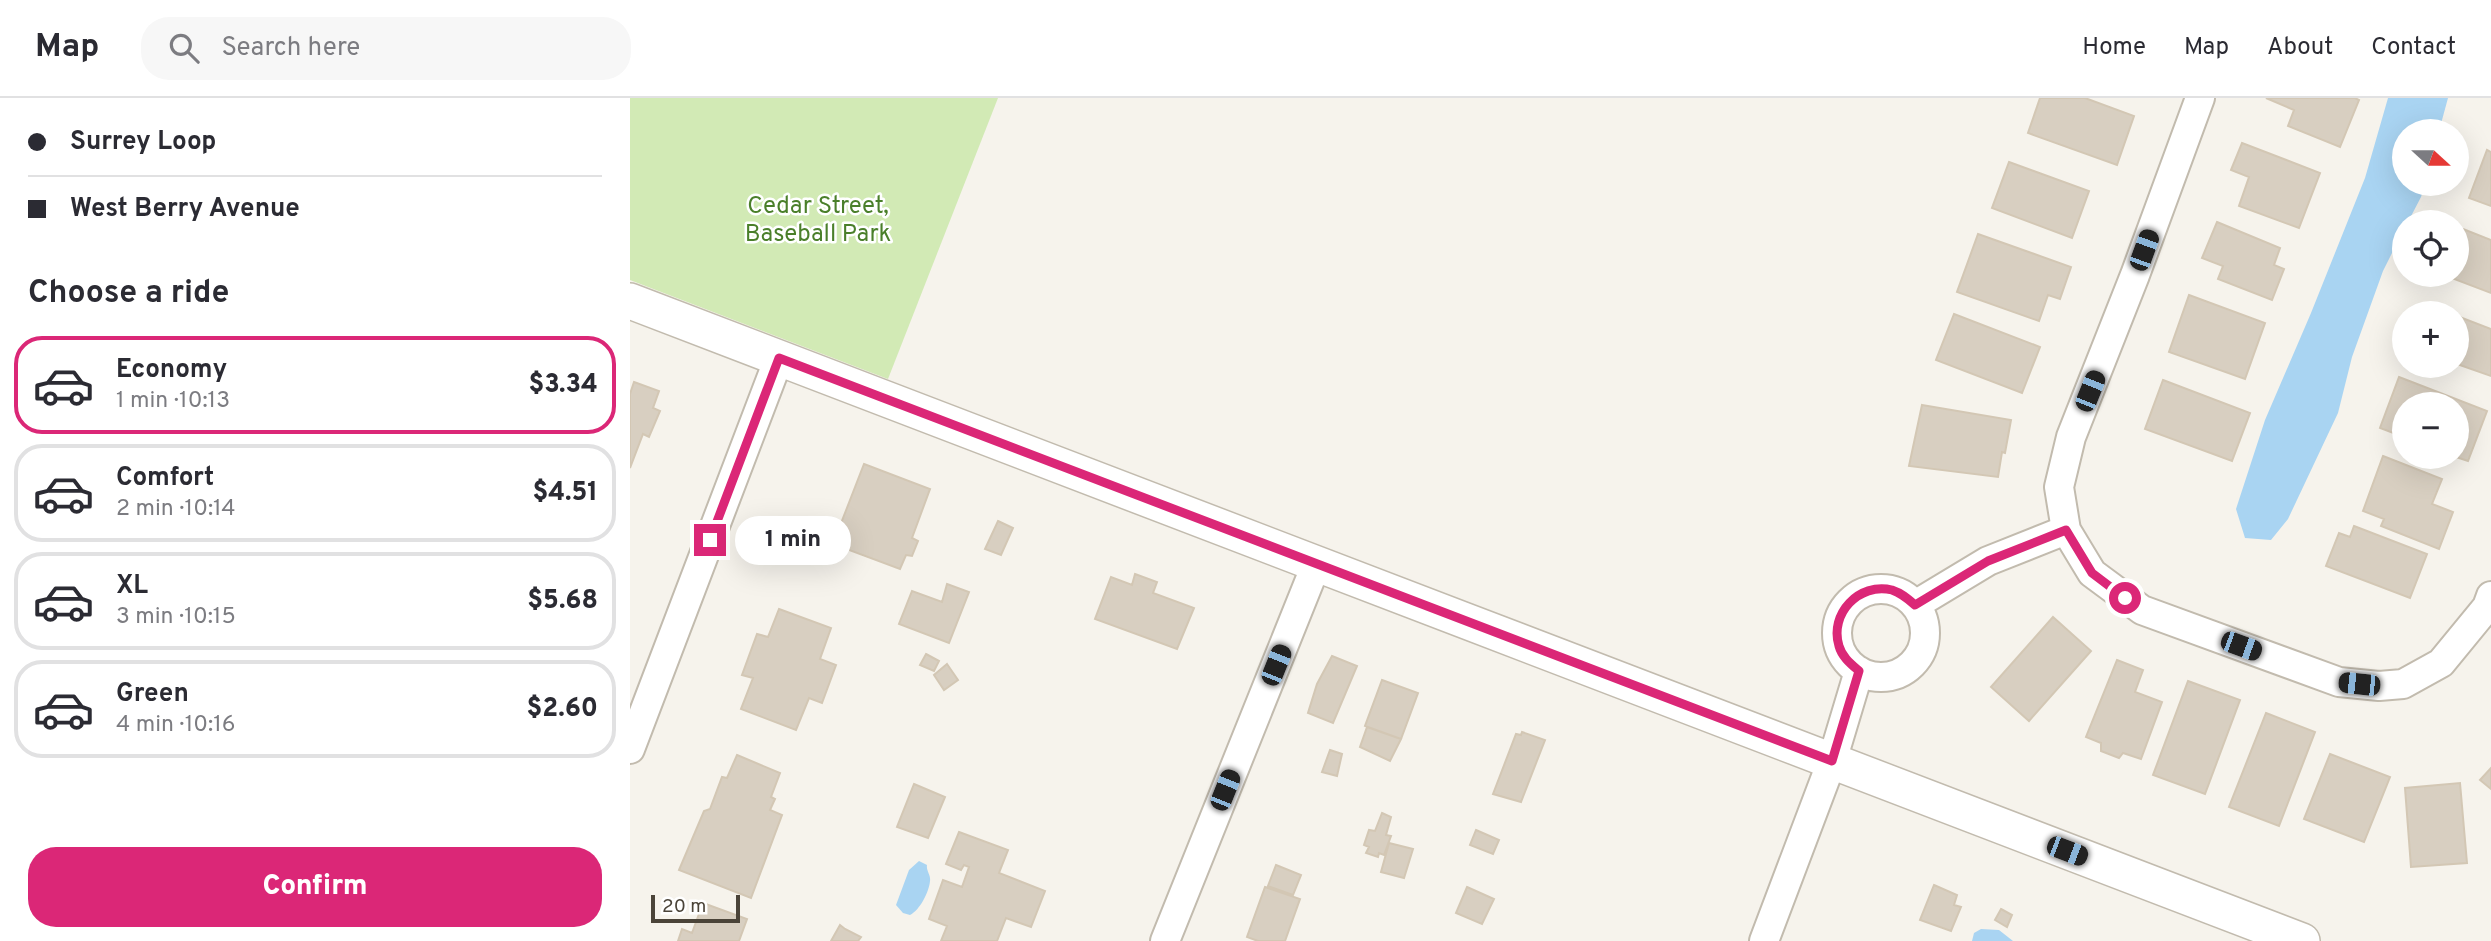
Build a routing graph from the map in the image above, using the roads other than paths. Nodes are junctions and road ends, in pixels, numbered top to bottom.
1 (2200, 98) edge
2 (630, 301) edge
3 (779, 358) junction
4 (2066, 530) junction
5 (1316, 565) junction
6 (2491, 596) edge
7 (1915, 605) junction
8 (1859, 671) junction
9 (630, 749) edge
10 (1832, 761) junction
11 (1165, 941) edge
12 (1764, 941) edge
13 (2302, 941) edge

1 - 4 street
2 - 3 street
3 - 5 street
3 - 9 street
4 - 6 street
4 - 7 street
5 - 10 street
5 - 11 street
7 - 8 street
7 - 8 street
8 - 10 street
10 - 12 street
10 - 13 street

